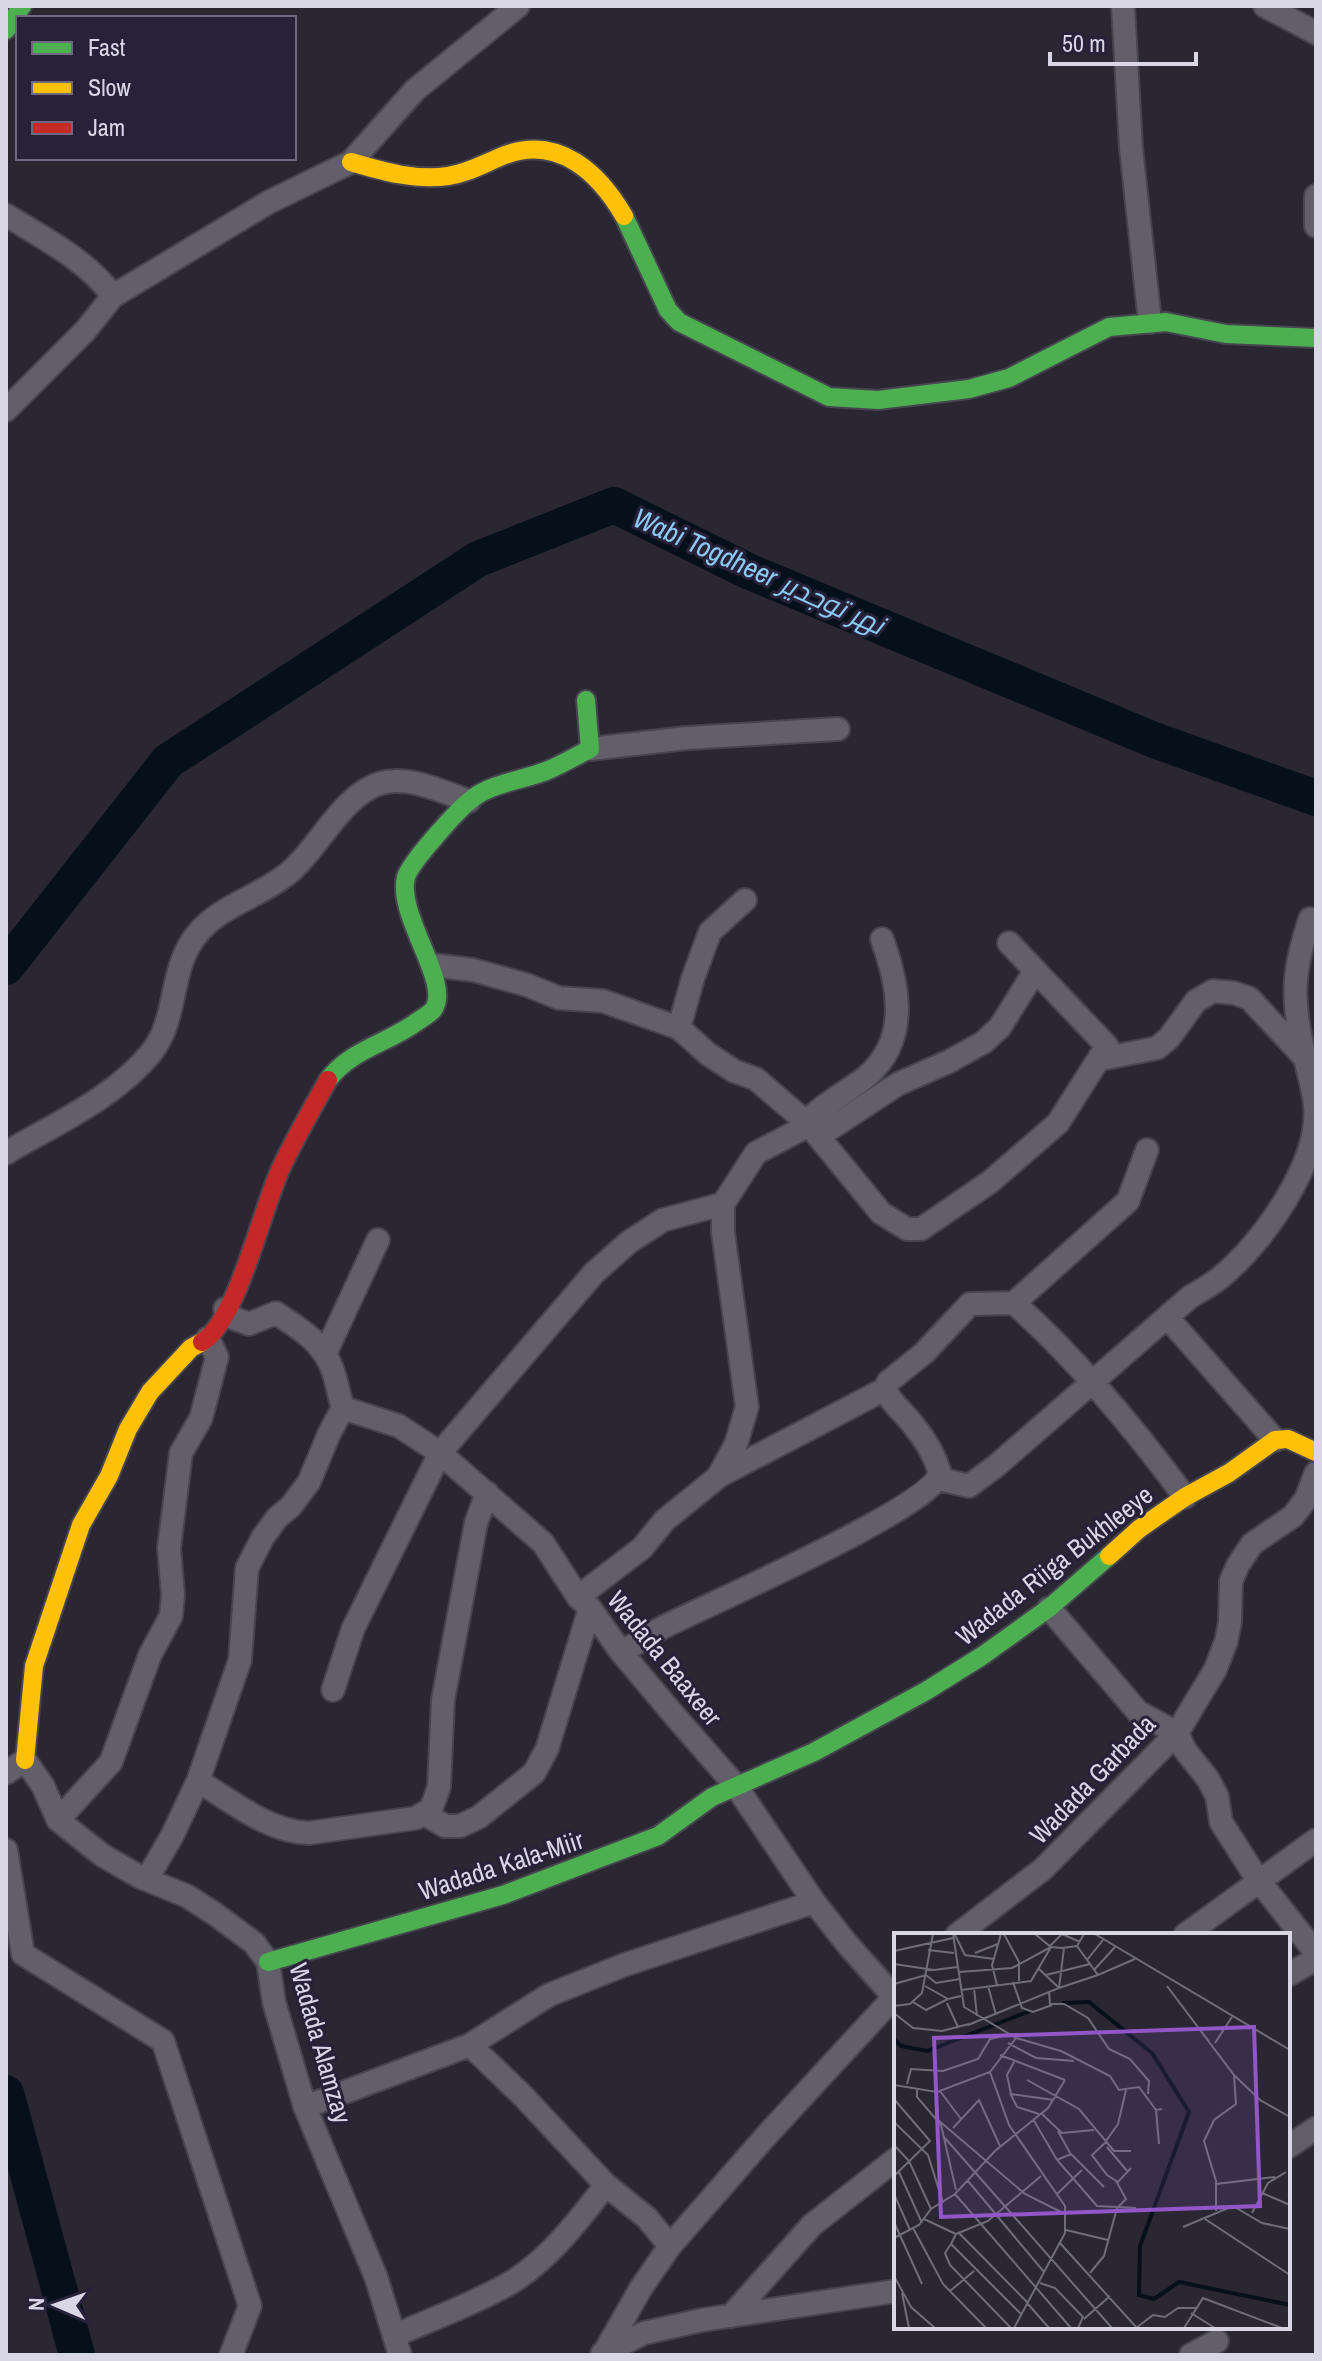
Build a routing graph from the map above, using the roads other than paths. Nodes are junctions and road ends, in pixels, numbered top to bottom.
1 (22, 6) edge
2 (518, 6) edge
3 (1123, 6) edge
4 (1265, 6) edge
5 (6, 30) edge
6 (1316, 33) edge
7 (351, 162) junction
8 (1316, 196) edge
9 (6, 215) edge
10 (1316, 226) edge
11 (113, 296) junction
12 (1150, 322) junction
13 (1316, 338) edge
14 (6, 410) edge
15 (586, 700) dead end
16 (838, 729) dead end
17 (590, 749) junction
18 (469, 801) junction
19 (745, 900) dead end
20 (1310, 919) dead end
21 (882, 939) dead end
22 (1009, 943) dead end
23 (432, 965) junction
24 (1035, 971) junction
25 (679, 1028) junction
26 (1101, 1059) junction
27 (1310, 1061) edge
28 (811, 1128) junction
29 (1147, 1150) dead end
30 (6, 1153) edge
31 (723, 1204) junction
32 (378, 1240) dead end
33 (1014, 1303) junction
34 (225, 1309) junction
35 (1167, 1317) junction
36 (208, 1338) junction
37 (325, 1354) junction
38 (1090, 1382) junction
39 (885, 1389) junction
40 (343, 1408) junction
41 (1275, 1440) junction
42 (1316, 1452) edge
43 (440, 1453) junction
44 (1316, 1473) edge
45 (718, 1477) junction
46 (939, 1479) junction
47 (487, 1493) junction
48 (1185, 1497) junction
49 (584, 1602) junction
50 (1049, 1608) junction
51 (621, 1652) junction
52 (333, 1690) dead end
53 (1177, 1733) junction
54 (25, 1760) junction
55 (6, 1773) edge
56 (198, 1781) junction
57 (736, 1786) junction
58 (425, 1814) junction
59 (58, 1820) junction
60 (1316, 1840) edge
61 (6, 1850) edge
62 (147, 1879) junction
63 (1259, 1881) junction
64 (814, 1902) junction
65 (960, 1933) edge
66 (1188, 1933) edge
67 (1316, 1956) edge
68 (268, 1962) junction
69 (1290, 1974) edge
70 (894, 1996) edge
71 (894, 1998) edge
72 (470, 2045) junction
73 (305, 2107) junction
74 (1316, 2128) edge
75 (1290, 2146) edge
76 (894, 2161) edge
77 (606, 2185) junction
78 (670, 2246) junction
79 (894, 2291) edge
80 (731, 2316) junction
81 (1217, 2341) edge
82 (397, 2345) edge
83 (602, 2354) edge
84 (231, 2355) edge
85 (1191, 2355) edge

1 - 5 main road
2 - 7 street
3 - 12 street
4 - 6 street
7 - 11 street
7 - 12 main road
8 - 10 street
9 - 11 street
11 - 14 street
12 - 13 main road
15 - 17 main road
16 - 17 street
17 - 18 main road
18 - 23 main road
18 - 30 street
19 - 25 street
20 - 27 street
21 - 28 street
22 - 24 street
23 - 25 street
23 - 34 main road
24 - 26 street
24 - 28 street
25 - 28 street
26 - 27 street
26 - 28 street
27 - 35 street
28 - 31 street
29 - 33 street
31 - 43 street
31 - 45 street
32 - 37 street
33 - 38 street
33 - 39 street
34 - 36 main road
34 - 37 street
35 - 38 street
35 - 41 street
36 - 54 main road
36 - 59 street
37 - 40 street
38 - 46 street
38 - 48 street
39 - 45 street
39 - 46 street
40 - 43 street, Wadada Baaxeer
40 - 56 street
41 - 42 main road
41 - 48 main road, Wadada Riiga Bukhleeye
43 - 47 street, Wadada Baaxeer
43 - 52 street
44 - 53 street, Wadada Garbada
45 - 49 street
46 - 51 street
47 - 49 street, Wadada Baaxeer
47 - 58 street
48 - 50 main road, Wadada Riiga Bukhleeye
49 - 51 street, Wadada Baaxeer
49 - 58 street
50 - 53 street
50 - 57 main road, Wadada Riiga Bukhleeye
51 - 57 street, Wadada Baaxeer
53 - 63 street
53 - 65 street, Wadada Garbada
54 - 55 street
54 - 59 street, Wadada Alamzay
56 - 58 street
56 - 62 street
57 - 64 street, Wadada Baaxeer
57 - 68 main road, Wadada Kala-Miir
59 - 62 street, Wadada Alamzay
60 - 63 street
61 - 84 street
62 - 68 street, Wadada Alamzay
63 - 66 street
63 - 67 street
64 - 70 street, Wadada Baaxeer
64 - 72 street
67 - 69 street
68 - 73 street, Wadada Alamzay
71 - 78 street
72 - 73 street
72 - 77 street
73 - 82 street, Wadada Alamzay
74 - 75 street
76 - 80 street
77 - 78 street
77 - 82 street
78 - 83 street
79 - 80 street
80 - 83 street
81 - 85 street

